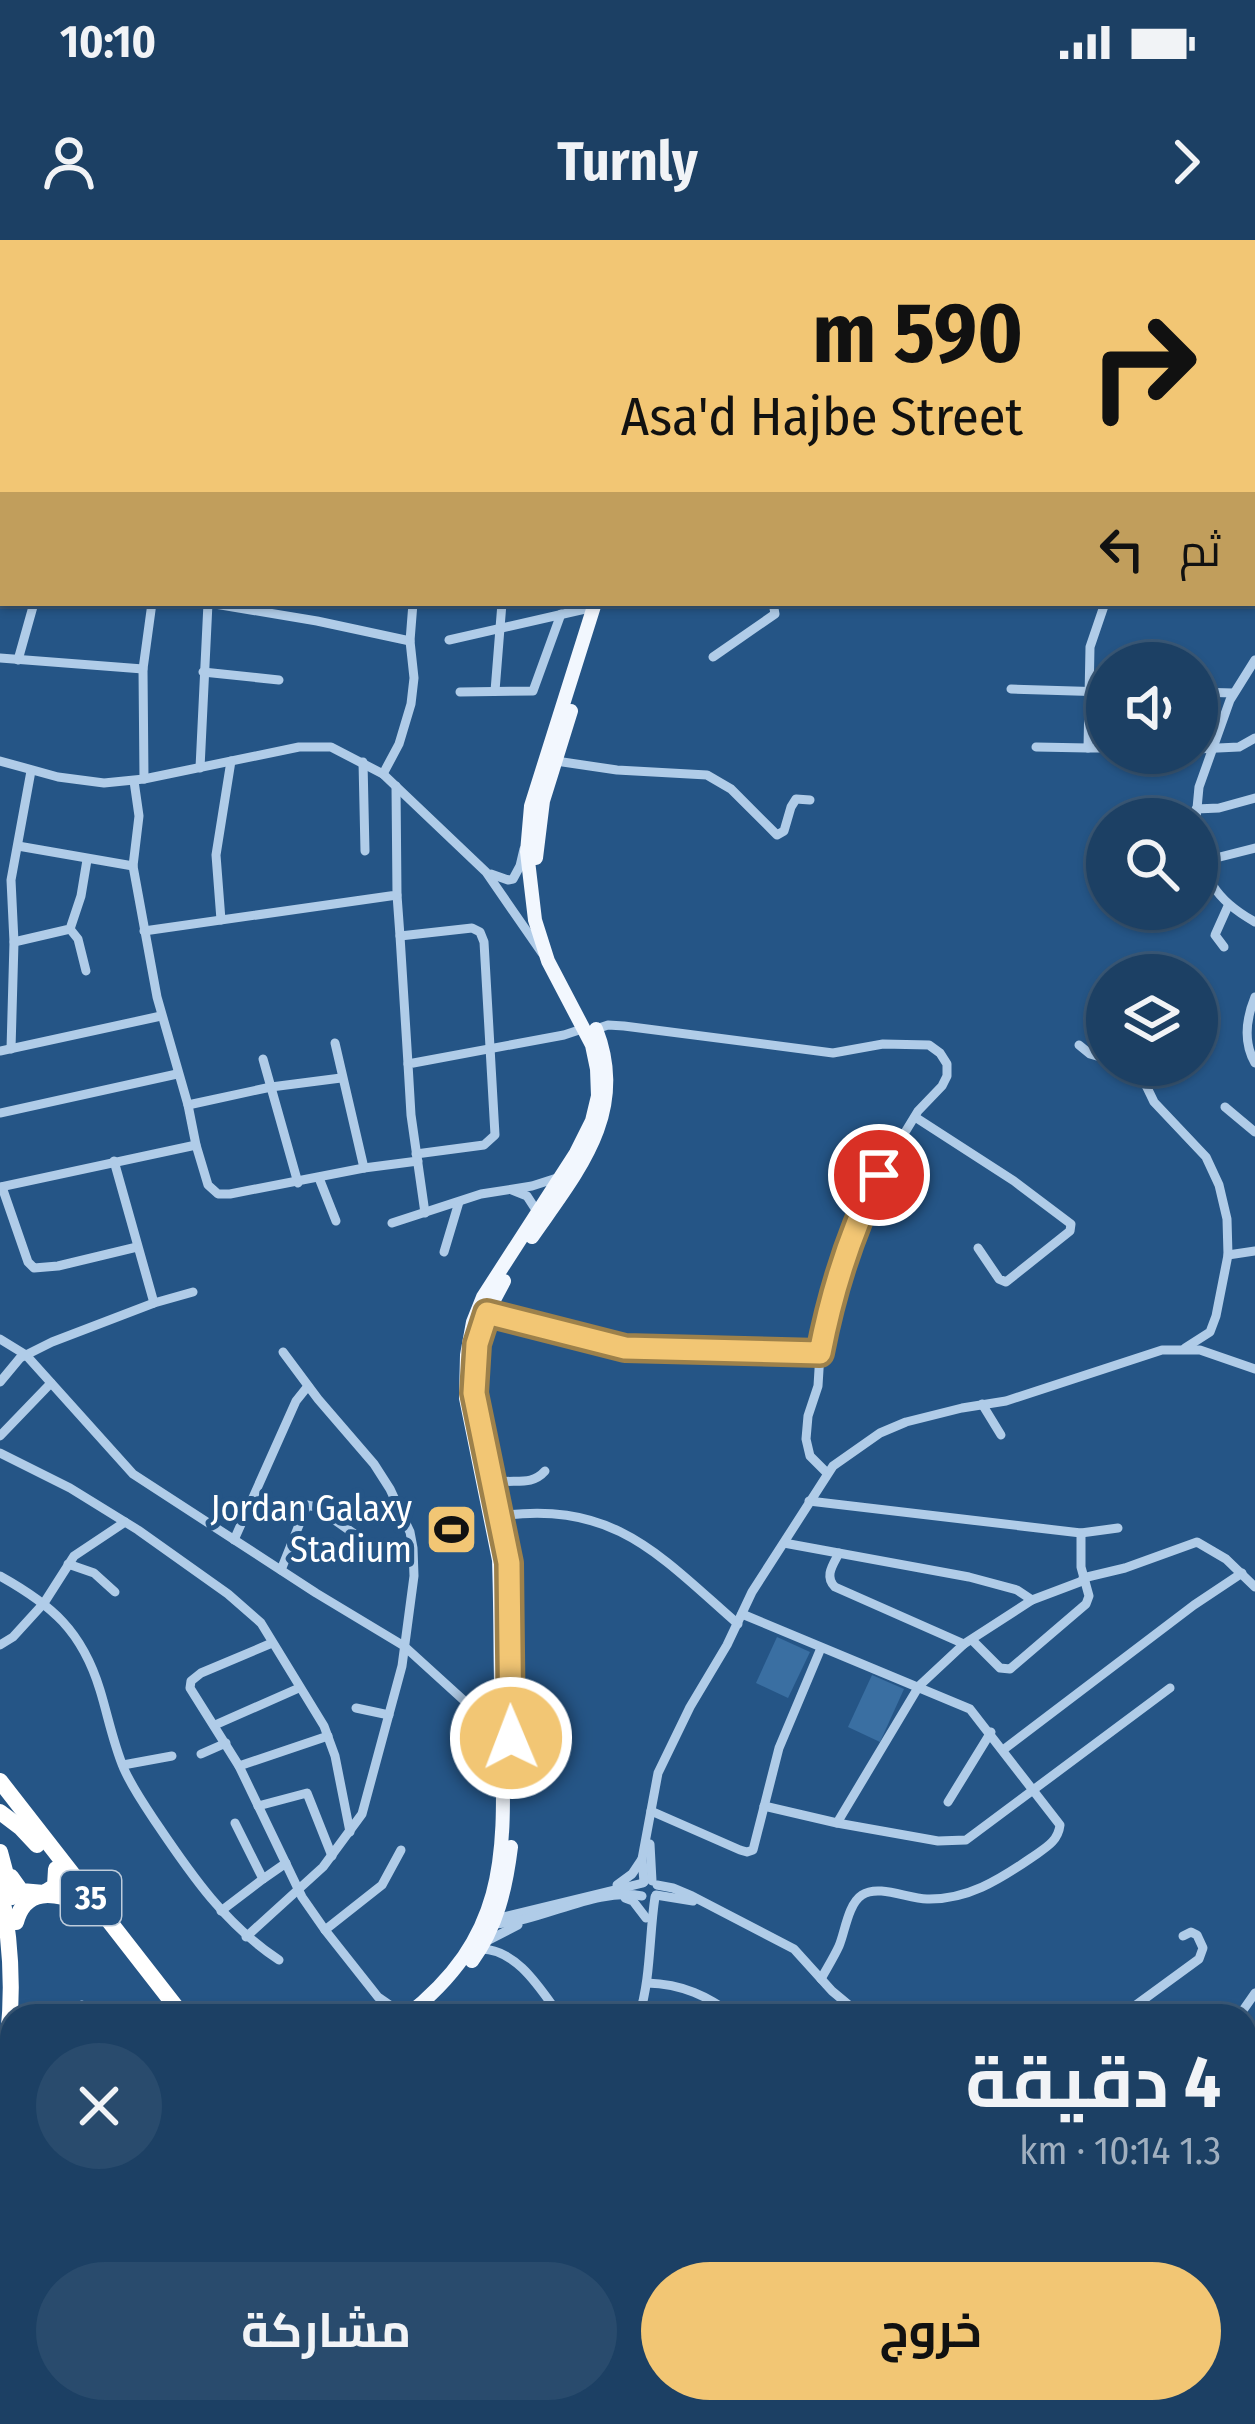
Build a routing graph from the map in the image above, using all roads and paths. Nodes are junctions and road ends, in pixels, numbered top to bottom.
1 (33, 606) edge
2 (152, 606) edge
3 (209, 606) edge
4 (216, 606) edge
5 (412, 606) edge
6 (502, 606) edge
7 (591, 606) edge
8 (597, 606) edge
9 (597, 606) edge
10 (774, 606) edge
11 (1104, 606) edge
12 (561, 614) junction
13 (502, 629) junction
14 (449, 640) dead end
15 (410, 641) junction
16 (1092, 642) edge
17 (713, 657) dead end
18 (0, 658) edge
19 (18, 660) junction
20 (1255, 660) edge
21 (143, 668) junction
22 (203, 672) junction
23 (279, 680) dead end
24 (1012, 689) dead end
25 (495, 691) junction
26 (1086, 691) edge
27 (460, 692) dead end
28 (1218, 693) edge
29 (1233, 693) junction
30 (1255, 738) edge
31 (1218, 739) edge
32 (1036, 747) dead end
33 (1086, 748) edge
34 (1218, 748) edge
35 (0, 761) edge
36 (232, 761) junction
37 (556, 761) junction
38 (364, 762) junction
39 (200, 768) junction
40 (32, 771) junction
41 (383, 774) junction
42 (139, 780) junction
43 (396, 786) junction
44 (1255, 798) edge
45 (810, 800) dead end
46 (1218, 808) edge
47 (527, 832) junction
48 (18, 846) junction
49 (1255, 848) edge
50 (365, 851) dead end
51 (1218, 857) edge
52 (88, 860) junction
53 (133, 866) junction
54 (486, 872) junction
55 (6, 878) edge
56 (1218, 893) edge
57 (397, 895) junction
58 (1228, 906) junction
59 (1255, 907) edge
60 (1239, 913) junction
61 (221, 920) junction
62 (1255, 922) edge
63 (70, 929) junction
64 (144, 931) junction
65 (400, 936) junction
66 (14, 942) junction
67 (1224, 947) dead end
68 (548, 961) junction
69 (13, 968) junction
70 (0, 970) edge
71 (86, 971) dead end
72 (1255, 997) edge
73 (161, 1016) junction
74 (591, 1028) junction
75 (335, 1043) dead end
76 (1079, 1045) dead end
77 (492, 1049) junction
78 (5, 1050) edge
79 (1086, 1051) edge
80 (263, 1059) dead end
81 (1255, 1063) edge
82 (407, 1064) junction
83 (177, 1074) junction
84 (341, 1078) junction
85 (1146, 1086) edge
86 (272, 1087) junction
87 (188, 1105) junction
88 (1225, 1106) dead end
89 (0, 1113) edge
90 (917, 1114) junction
91 (1255, 1132) edge
92 (196, 1144) junction
93 (417, 1158) junction
94 (115, 1161) junction
95 (364, 1168) junction
96 (560, 1176) junction
97 (319, 1178) junction
98 (298, 1183) junction
99 (1, 1187) edge
100 (507, 1188) junction
101 (459, 1202) junction
102 (425, 1213) junction
103 (538, 1213) junction
104 (336, 1221) dead end
105 (392, 1223) dead end
106 (532, 1230) junction
107 (137, 1247) junction
108 (978, 1248) dead end
109 (1255, 1251) edge
110 (444, 1252) dead end
111 (1228, 1255) junction
112 (193, 1292) dead end
113 (154, 1303) junction
114 (487, 1313) junction
115 (0, 1339) edge
116 (1185, 1348) junction
117 (283, 1352) dead end
118 (820, 1353) junction
119 (26, 1354) junction
120 (1255, 1369) edge
121 (0, 1382) edge
122 (51, 1383) junction
123 (308, 1386) junction
124 (982, 1404) junction
125 (1001, 1435) dead end
126 (0, 1436) edge
127 (0, 1454) edge
128 (545, 1471) dead end
129 (827, 1473) junction
130 (492, 1484) junction
131 (808, 1501) junction
132 (500, 1516) junction
133 (125, 1522) junction
134 (1118, 1528) dead end
135 (1081, 1533) junction
136 (356, 1535) dead end
137 (234, 1540) junction
138 (784, 1543) junction
139 (839, 1552) junction
140 (68, 1564) junction
141 (281, 1570) junction
142 (1242, 1574) junction
143 (0, 1576) edge
144 (1084, 1579) junction
145 (1255, 1587) edge
146 (116, 1592) dead end
147 (1032, 1600) junction
148 (44, 1604) junction
149 (740, 1619) junction
150 (272, 1642) junction
151 (968, 1642) junction
152 (0, 1645) edge
153 (404, 1646) junction
154 (821, 1648) junction
155 (919, 1686) junction
156 (501, 1687) junction
157 (299, 1688) junction
158 (1170, 1688) dead end
159 (467, 1701) junction
160 (356, 1708) dead end
161 (389, 1715) junction
162 (481, 1716) junction
163 (215, 1725) junction
164 (991, 1732) junction
165 (506, 1735) junction
166 (328, 1736) junction
167 (226, 1743) junction
168 (1003, 1750) junction
169 (201, 1754) dead end
170 (172, 1756) dead end
171 (123, 1765) junction
172 (239, 1766) junction
173 (504, 1780) junction
174 (0, 1781) edge
175 (1034, 1789) junction
176 (948, 1802) dead end
177 (258, 1806) junction
178 (764, 1806) junction
179 (651, 1810) junction
180 (0, 1812) edge
181 (235, 1823) dead end
182 (837, 1823) junction
183 (350, 1832) junction
184 (401, 1850) dead end
185 (332, 1856) junction
186 (2, 1857) edge
187 (646, 1860) junction
188 (286, 1863) junction
189 (56, 1869) junction
190 (263, 1879) junction
191 (0, 1887) edge
192 (298, 1890) junction
193 (649, 1890) junction
194 (614, 1891) junction
195 (503, 1892) junction
196 (676, 1893) junction
197 (82, 1902) junction
198 (221, 1911) junction
199 (526, 1916) junction
200 (649, 1918) junction
201 (7, 1921) edge
202 (492, 1922) junction
203 (325, 1930) junction
204 (1183, 1936) dead end
205 (246, 1937) junction
206 (483, 1946) junction
207 (510, 1958) junction
208 (279, 1960) dead end
209 (821, 1979) junction
210 (647, 1983) junction
211 (12, 2004) edge
212 (19, 2004) edge
213 (161, 2004) edge
214 (174, 2004) edge
215 (388, 2004) edge
216 (425, 2004) edge
217 (429, 2004) edge
218 (551, 2004) edge
219 (642, 2004) edge
220 (718, 2004) edge
221 (846, 2004) edge
222 (1137, 2004) edge

1 - 19 street
2 - 21 street
3 - 22 street
4 - 15 street
5 - 15 street
6 - 13 street
7 - 12 street
8 - 37 main road
9 - 47 main road
10 - 17 street
11 - 16 street
12 - 13 street
12 - 25 street
13 - 14 street
13 - 25 street
15 - 41 street
18 - 19 street
19 - 21 street
20 - 29 street
21 - 42 street
22 - 23 street
22 - 39 street
24 - 26 street
25 - 27 street
28 - 29 street
29 - 31 street
30 - 34 street
32 - 33 street
35 - 40 street
36 - 38 street
36 - 39 street
36 - 61 street
37 - 45 street
37 - 74 main road
38 - 41 street
38 - 50 street
39 - 42 street
40 - 42 street
40 - 48 street
41 - 43 street
42 - 53 street
43 - 54 street
43 - 57 street
44 - 46 street
47 - 54 street
47 - 68 main road
48 - 52 street
48 - 55 street
49 - 51 street
52 - 53 street
52 - 63 street
53 - 64 street
54 - 68 street
55 - 66 street
56 - 58 street
57 - 61 street
57 - 65 street
58 - 60 street
58 - 67 street
59 - 60 street
60 - 62 street
61 - 64 street
63 - 66 street
63 - 71 street
64 - 73 street
65 - 77 street
65 - 82 street
66 - 69 street
68 - 74 main road
69 - 70 street
69 - 78 street
72 - 81 street
73 - 78 street
73 - 83 street
74 - 77 street
74 - 90 street
74 - 96 main road
74 - 106 main road
75 - 84 street
76 - 79 street
77 - 82 street
77 - 93 street
80 - 86 street
82 - 93 street
83 - 87 street
83 - 89 street
84 - 86 street
84 - 95 street
85 - 111 street
86 - 87 street
86 - 98 street
87 - 92 street
88 - 91 street
90 - 108 street
90 - 118 street
92 - 94 street
92 - 98 street
93 - 95 street
93 - 102 street
94 - 99 street
94 - 107 street
95 - 97 street
96 - 100 street
96 - 103 main road
97 - 98 street
97 - 104 street
99 - 107 street
100 - 101 street
100 - 103 street
101 - 102 street
101 - 110 street
102 - 105 street
103 - 106 main road
106 - 114 main road
106 - 156 main road
107 - 113 street
109 - 111 street
111 - 116 street
112 - 113 street
113 - 119 street
114 - 118 street
114 - 130 main road
115 - 119 street
116 - 120 street
116 - 124 street
117 - 123 street
118 - 129 street
119 - 121 street
119 - 122 street
122 - 126 street
122 - 137 street
123 - 137 street
123 - 153 street
124 - 125 street
124 - 129 street
127 - 133 street
128 - 130 street
129 - 131 street
130 - 132 main road
131 - 135 street
131 - 138 street
132 - 149 street
132 - 165 main road
133 - 140 street
133 - 150 street
134 - 135 street
135 - 144 street
136 - 141 street
137 - 141 street
138 - 139 street
138 - 149 street
139 - 147 street
139 - 151 street
140 - 146 street
140 - 148 street
141 - 153 street
142 - 144 street
142 - 145 street
142 - 168 street
143 - 148 street
144 - 147 street
144 - 151 street
147 - 151 street
148 - 152 street
148 - 171 street
149 - 154 street
149 - 179 street
150 - 157 street
150 - 163 street
151 - 155 street
153 - 159 street
153 - 161 street
154 - 155 street
154 - 178 street
155 - 164 street
155 - 182 street
156 - 159 street
156 - 165 main road
157 - 163 street
157 - 166 street
158 - 175 street
159 - 162 street
160 - 161 street
161 - 183 street
162 - 165 street
162 - 173 street
163 - 167 street
164 - 168 street
164 - 176 street
165 - 173 main road
165 - 195 main road
166 - 172 street
166 - 183 street
167 - 169 street
167 - 172 street
168 - 175 street
170 - 171 street
171 - 198 street
172 - 177 street
173 - 202 main road
174 - 214 highway, 35
175 - 182 street
175 - 209 street
177 - 185 street
177 - 188 street
178 - 179 street
178 - 182 street
179 - 187 street
180 - 189 highway, 35
181 - 190 street
183 - 185 street
184 - 203 street
185 - 192 street
186 - 189 highway
186 - 201 highway
187 - 193 street
187 - 194 street
187 - 196 street
188 - 190 street
188 - 192 street
189 - 197 highway, 35
190 - 198 street
191 - 201 highway
192 - 203 street
192 - 205 street
193 - 194 street
193 - 196 street
193 - 200 street
194 - 199 street
194 - 200 street
195 - 199 street
195 - 202 main road
196 - 200 street
196 - 209 street
197 - 201 highway
197 - 213 highway, 35
198 - 205 street
199 - 202 street
200 - 210 street
201 - 211 highway
201 - 212 highway
202 - 206 main road
202 - 207 street
202 - 216 main road
203 - 215 street
204 - 222 street
205 - 208 street
206 - 207 street
206 - 217 main road
207 - 218 street
209 - 221 street
210 - 219 street
210 - 220 street

